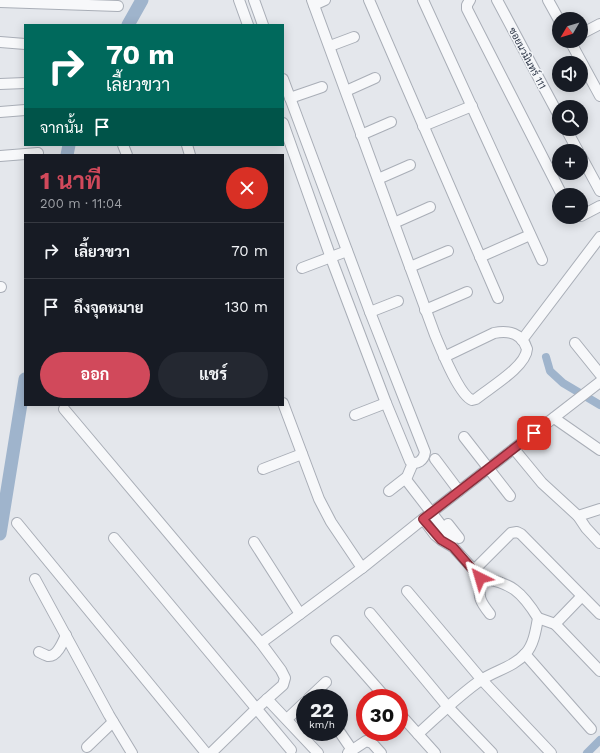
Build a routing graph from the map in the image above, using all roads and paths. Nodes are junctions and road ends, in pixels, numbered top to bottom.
1 (239, 0) edge
2 (254, 0) edge
3 (325, 0) edge
4 (369, 0) edge
5 (423, 0) edge
6 (470, 0) edge
7 (497, 0) edge
8 (548, 0) edge
9 (0, 2) edge
10 (44, 2) edge
11 (313, 2) edge
12 (118, 6) dead end
13 (555, 12) edge
14 (248, 24) edge
15 (263, 24) edge
16 (600, 24) edge
17 (588, 30) edge
18 (354, 37) dead end
19 (0, 42) edge
20 (24, 44) edge
21 (330, 46) junction
22 (574, 48) edge
23 (375, 78) dead end
24 (284, 82) edge
25 (24, 83) edge
26 (0, 84) edge
27 (322, 87) dead end
28 (346, 92) junction
29 (600, 96) edge
30 (290, 98) junction
31 (552, 103) edge
32 (472, 106) junction
33 (24, 110) edge
34 (0, 112) edge
35 (391, 122) dead end
36 (284, 126) edge
37 (423, 126) junction
38 (361, 134) junction
39 (38, 153) dead end
40 (24, 154) edge
41 (25, 154) edge
42 (0, 156) edge
43 (410, 165) dead end
44 (588, 169) edge
45 (378, 179) junction
46 (558, 188) edge
47 (600, 191) edge
48 (600, 206) edge
49 (430, 208) dead end
50 (588, 212) edge
51 (394, 223) junction
52 (530, 235) junction
53 (600, 237) edge
54 (347, 251) junction
55 (448, 251) dead end
56 (480, 257) junction
57 (331, 258) junction
58 (542, 260) dead end
59 (410, 267) junction
60 (302, 268) dead end
61 (466, 292) dead end
62 (498, 298) dead end
63 (398, 302) dead end
64 (425, 310) junction
65 (370, 312) junction
66 (522, 340) junction
67 (575, 343) dead end
68 (444, 357) junction
69 (600, 374) edge
70 (600, 382) edge
71 (386, 404) junction
72 (284, 406) edge
73 (64, 409) dead end
74 (355, 415) dead end
75 (554, 418) junction
76 (464, 438) dead end
77 (514, 449) junction
78 (600, 450) edge
79 (302, 454) junction
80 (435, 460) dead end
81 (413, 463) junction
82 (488, 469) junction
83 (263, 470) dead end
84 (407, 481) dead end
85 (389, 491) dead end
86 (459, 491) junction
87 (510, 496) dead end
88 (600, 509) edge
89 (434, 511) junction
90 (578, 516) junction
91 (423, 519) junction
92 (17, 523) dead end
93 (114, 538) dead end
94 (459, 538) dead end
95 (254, 542) dead end
96 (600, 543) edge
97 (453, 547) junction
98 (362, 568) junction
99 (477, 574) junction
100 (35, 579) dead end
101 (407, 591) dead end
102 (582, 596) junction
103 (370, 613) dead end
104 (300, 614) junction
105 (490, 614) dead end
106 (600, 614) edge
107 (538, 618) junction
108 (555, 624) junction
109 (66, 635) junction
110 (336, 641) dead end
111 (261, 643) junction
112 (39, 652) dead end
113 (526, 654) junction
114 (600, 671) edge
115 (482, 680) junction
116 (326, 682) dead end
117 (320, 689) edge
118 (378, 689) edge
119 (267, 699) junction
120 (448, 707) junction
121 (256, 709) junction
122 (296, 710) edge
123 (287, 719) junction
124 (113, 722) junction
125 (408, 723) edge
126 (591, 729) dead end
127 (418, 734) junction
128 (344, 741) edge
129 (87, 747) dead end
130 (291, 750) dead end
131 (350, 751) edge
132 (132, 753) edge
133 (206, 753) edge
134 (211, 753) edge
135 (318, 753) edge
136 (381, 753) edge
137 (435, 753) edge
138 (492, 753) edge
139 (551, 753) edge

1 - 14 street
2 - 15 street
3 - 11 street
4 - 37 street
5 - 32 street
6 - 46 street
7 - 31 street, ซอยนวมินทร์ 111
8 - 13 street
9 - 10 street
10 - 12 street
11 - 21 street
16 - 17 street
18 - 21 street
19 - 20 street
21 - 28 street
22 - 29 street
23 - 28 street
24 - 30 street
25 - 26 street
27 - 30 street
28 - 38 street
30 - 54 street
32 - 37 street
32 - 52 street
33 - 34 street
35 - 38 street
36 - 57 street
37 - 56 street
38 - 45 street
39 - 41 street
40 - 42 street
43 - 45 street
44 - 47 street
45 - 51 street
48 - 50 street
49 - 51 street
51 - 59 street
52 - 56 street
52 - 58 street
53 - 66 street
54 - 57 street
54 - 65 street
55 - 59 street
56 - 62 street
57 - 60 street
57 - 71 street
59 - 64 street
61 - 64 street
63 - 65 street
64 - 68 street
65 - 81 street
66 - 68 street
66 - 68 street
67 - 69 street
70 - 75 street
71 - 74 street
71 - 81 street
72 - 79 street
73 - 111 street
75 - 77 street
75 - 78 street
76 - 82 street
77 - 82 street
77 - 90 street
79 - 83 street
79 - 98 street
80 - 86 street
81 - 85 street
82 - 86 street
82 - 87 street
84 - 89 street
86 - 89 street
88 - 90 street
89 - 91 street
89 - 94 street
89 - 97 street
90 - 96 street
91 - 97 street
91 - 98 street
92 - 133 street
93 - 121 street
95 - 104 street
97 - 99 street
98 - 104 street
99 - 102 street
99 - 105 street
99 - 107 street
100 - 109 street
101 - 115 street
102 - 106 street
102 - 108 street
103 - 120 street
104 - 111 street
107 - 108 street
107 - 113 street
108 - 114 street
109 - 112 street
109 - 124 street
110 - 118 street
111 - 119 street
113 - 115 street
113 - 126 street
115 - 120 street
115 - 139 street
116 - 117 street
119 - 121 street
119 - 123 street
120 - 127 street
120 - 138 street
121 - 130 street
121 - 134 street
122 - 123 street
123 - 135 street
124 - 129 street
124 - 132 street
125 - 127 street
127 - 137 street
128 - 131 street
131 - 136 street

